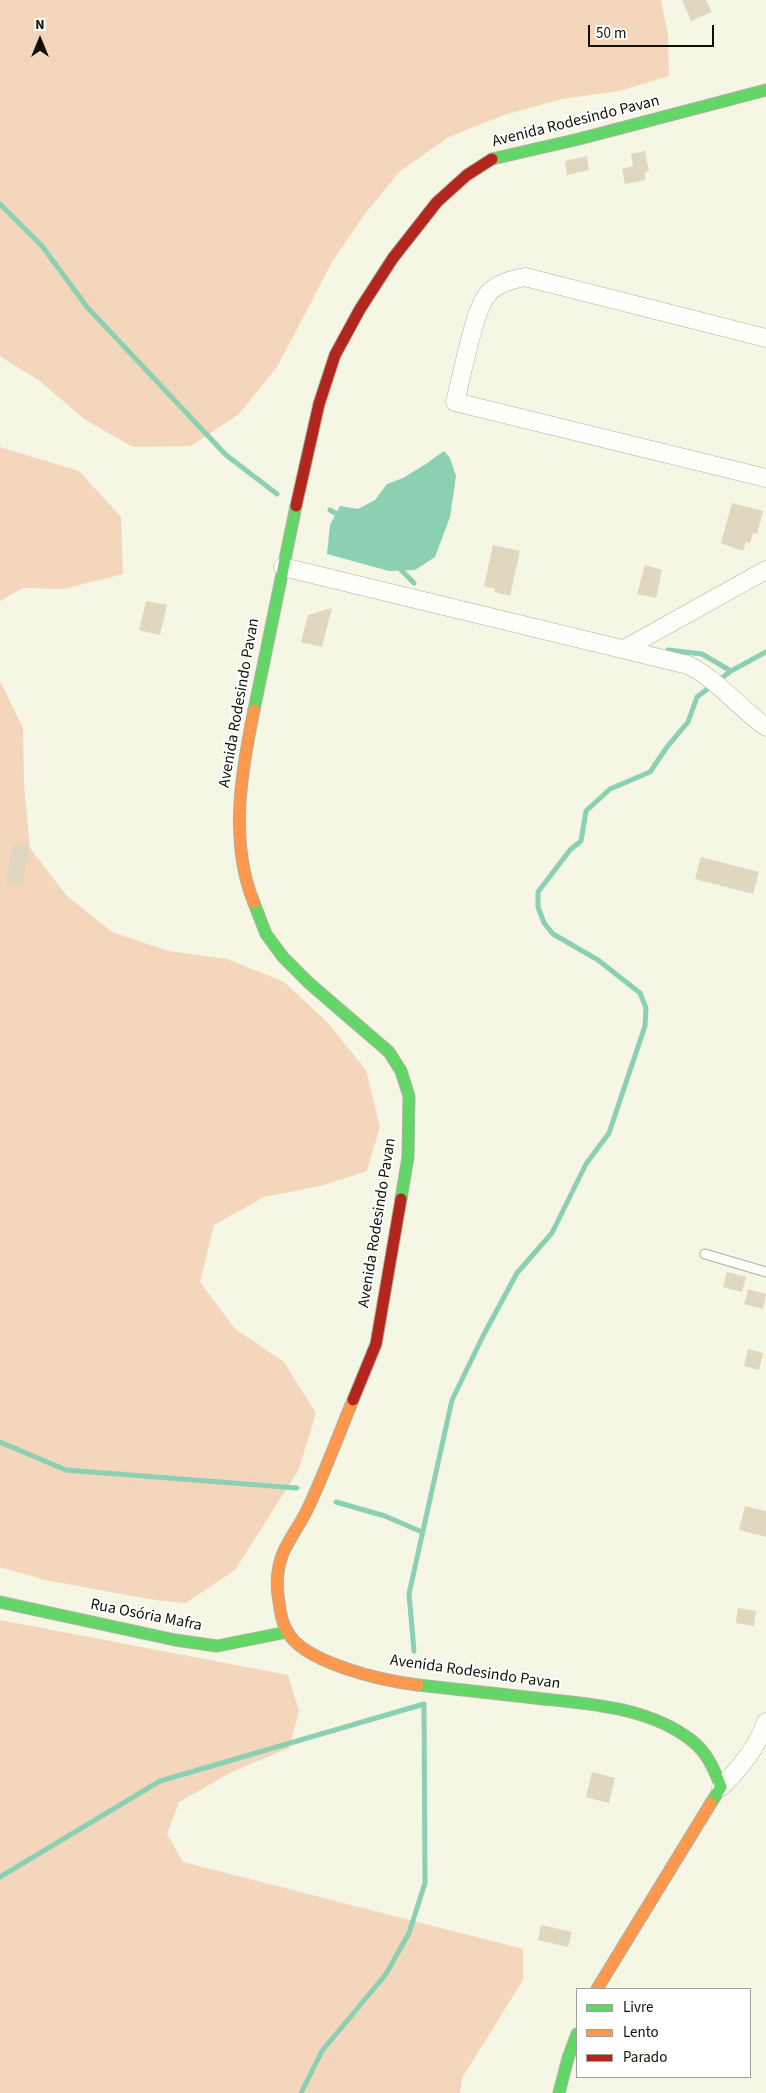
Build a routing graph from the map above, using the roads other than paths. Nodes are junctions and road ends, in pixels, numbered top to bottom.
1 (766, 90) edge
2 (766, 338) edge
3 (766, 478) edge
4 (766, 570) edge
5 (282, 571) junction
6 (624, 649) junction
7 (766, 727) edge
8 (705, 1254) dead end
9 (766, 1272) edge
10 (0, 1602) edge
11 (287, 1632) junction
12 (766, 1722) edge
13 (721, 1787) junction
14 (598, 1988) edge
15 (576, 2037) edge
16 (559, 2093) edge

1 - 5 main road, Avenida Rodesindo Pavan
2 - 3 street
4 - 6 street
5 - 6 street
5 - 11 main road, Avenida Rodesindo Pavan
6 - 7 street
8 - 9 lane
10 - 11 main road, Rua Osória Mafra
11 - 13 main road, Avenida Rodesindo Pavan
12 - 13 street
13 - 14 main road
15 - 16 main road

